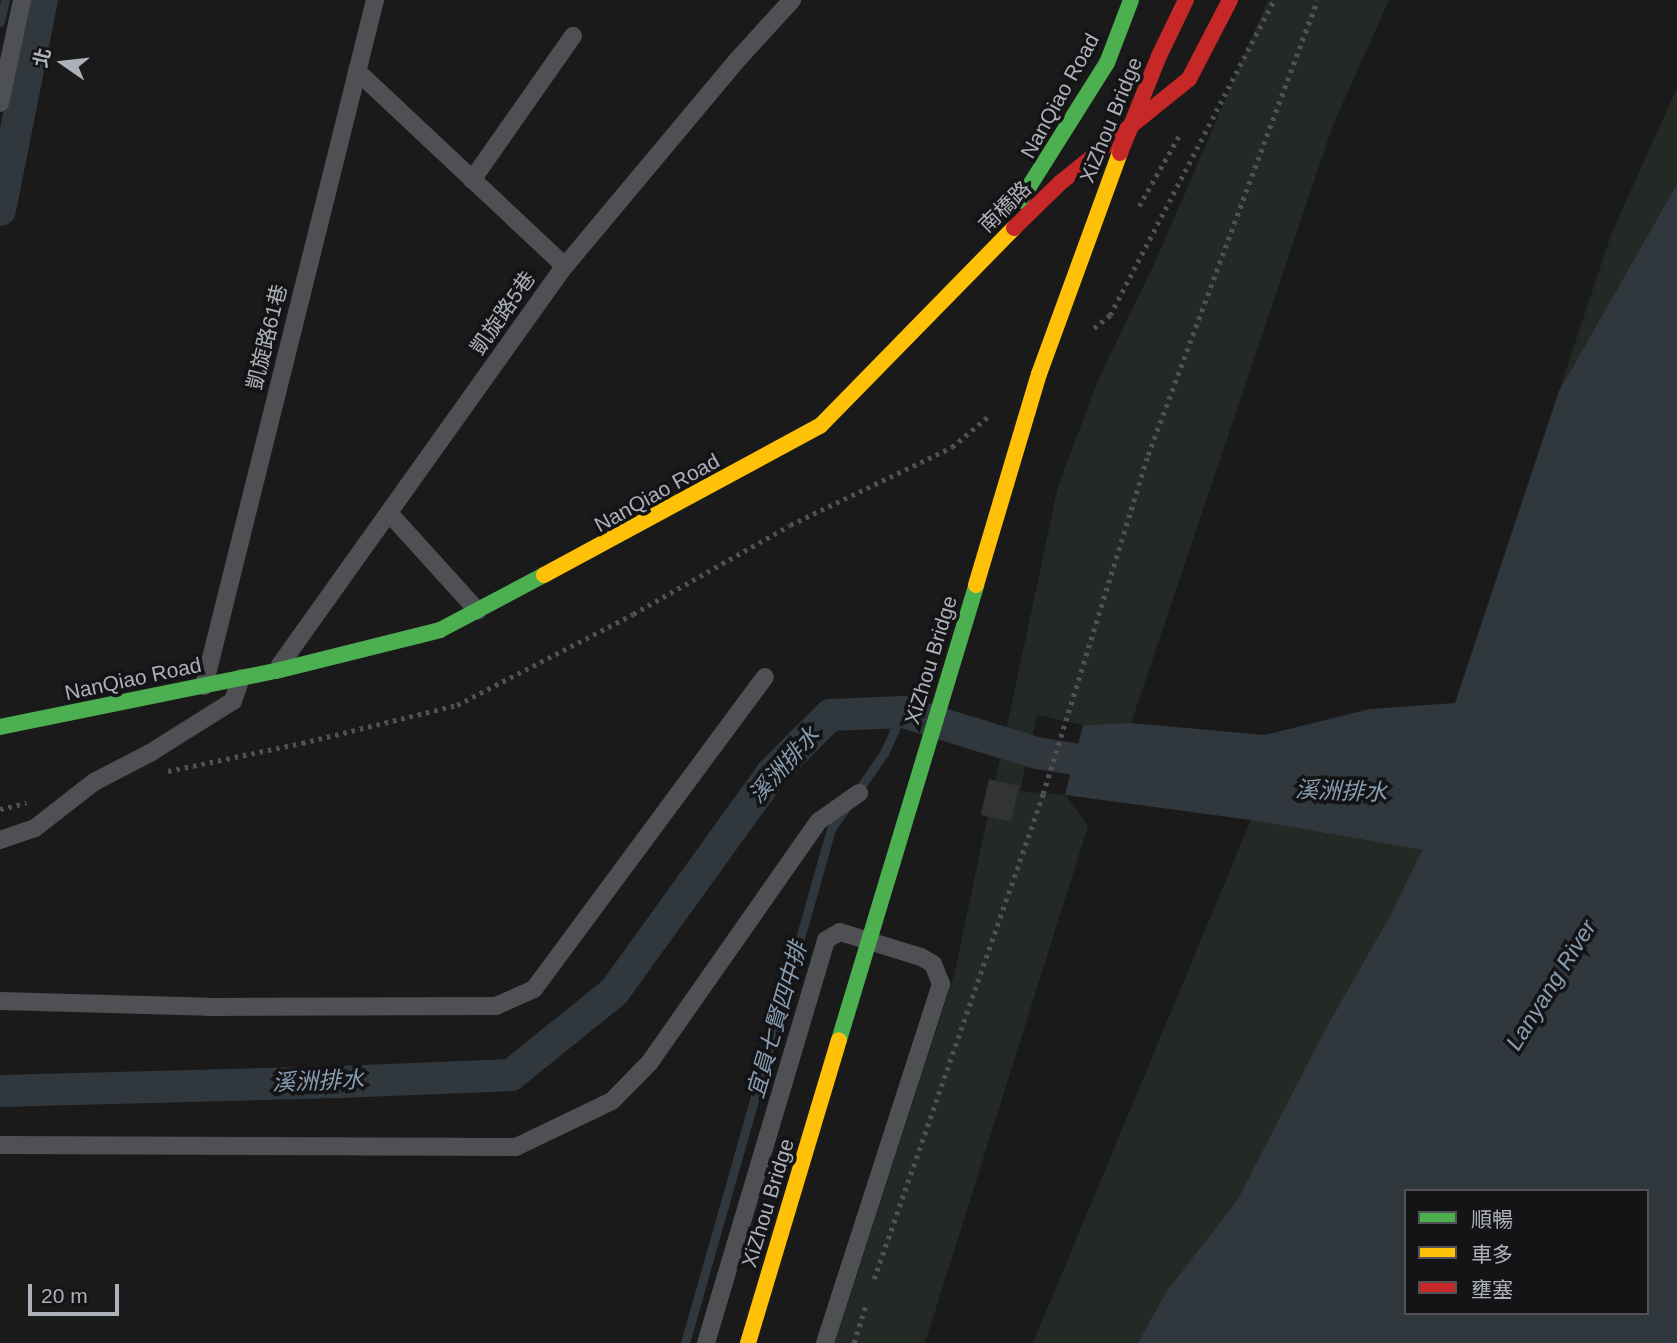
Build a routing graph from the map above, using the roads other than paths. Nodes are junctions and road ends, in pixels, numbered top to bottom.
1 (22, 0) edge
2 (375, 0) edge
3 (792, 0) edge
4 (1131, 0) edge
5 (1186, 0) edge
6 (1230, 0) edge
7 (573, 36) dead end
8 (357, 71) junction
9 (0, 103) edge
10 (472, 180) junction
11 (565, 266) junction
12 (947, 293) junction
13 (389, 513) junction
14 (478, 611) junction
15 (276, 671) junction
16 (765, 677) dead end
17 (241, 678) junction
18 (204, 686) junction
19 (0, 727) edge
20 (859, 793) dead end
21 (0, 840) edge
22 (0, 1001) edge
23 (0, 1145) edge
24 (706, 1343) edge
25 (748, 1343) edge
26 (825, 1343) edge

1 - 9 lane
2 - 8 lane, 凱旋路61巷
3 - 11 lane, 凱旋路5巷
4 - 12 street, NanQiao Road
5 - 25 street, XiZhou Bridge, bridge
6 - 12 street, 南橋路
7 - 10 lane
8 - 10 lane
8 - 18 lane, 凱旋路61巷
10 - 11 lane
11 - 13 lane, 凱旋路5巷
12 - 14 street, NanQiao Road
13 - 14 lane
13 - 15 lane, 凱旋路5巷
14 - 15 street, NanQiao Road
15 - 17 street, NanQiao Road
16 - 22 lane
17 - 18 street, NanQiao Road
17 - 21 lane
18 - 19 street, NanQiao Road
20 - 23 lane
24 - 26 lane

